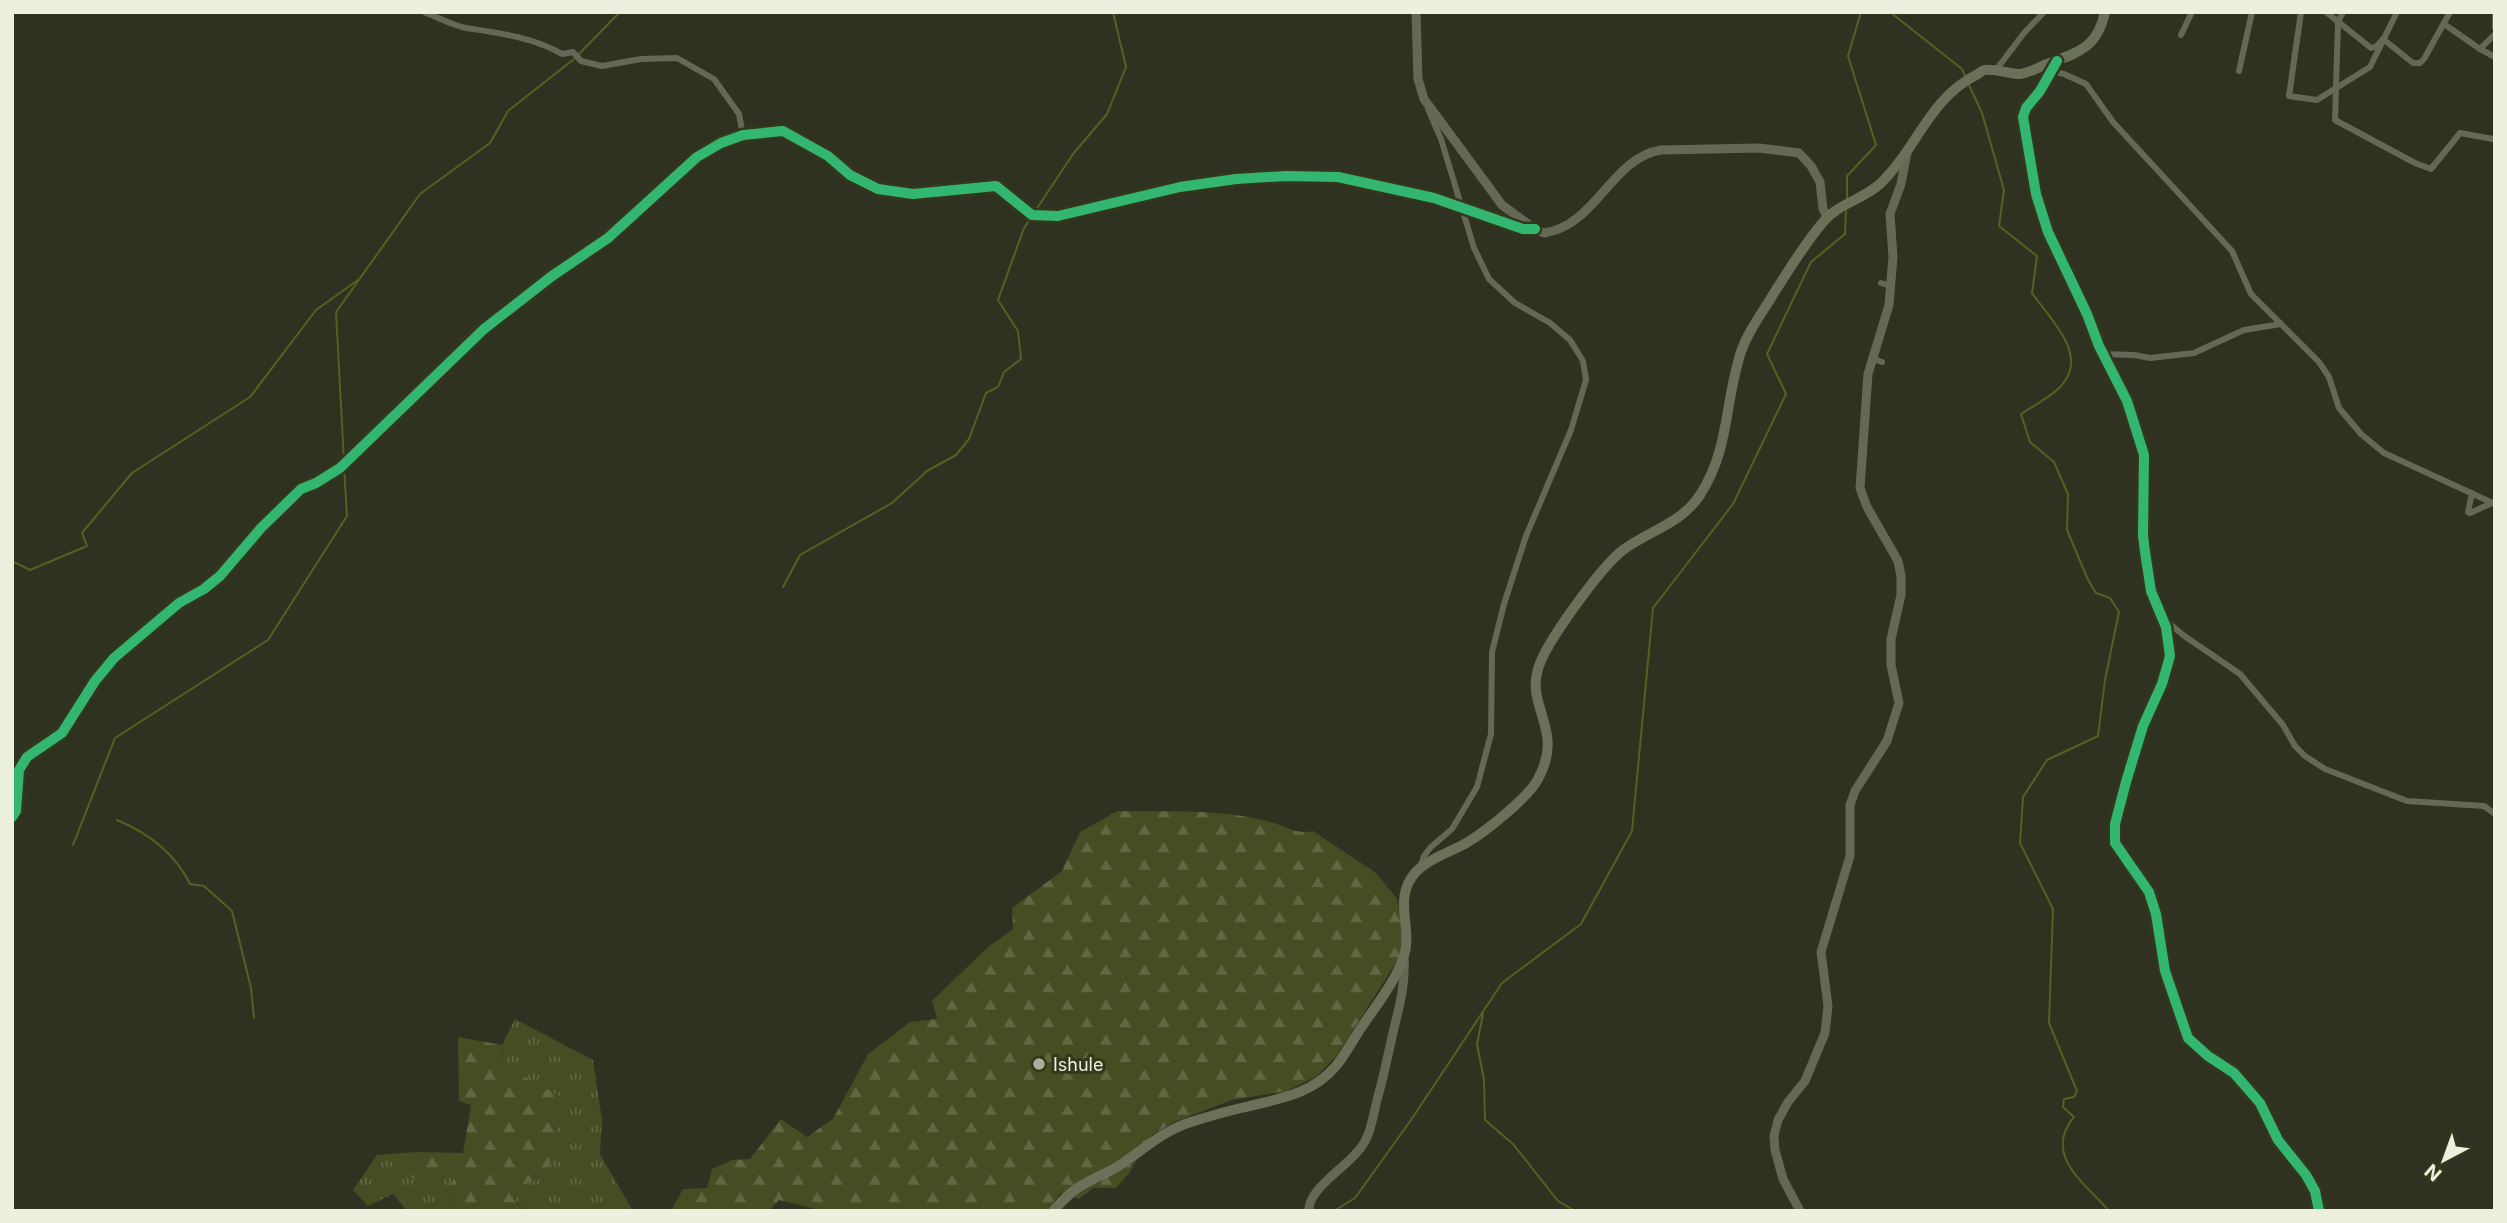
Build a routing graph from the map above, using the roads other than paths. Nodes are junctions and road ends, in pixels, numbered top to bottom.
1 (424, 12) edge
2 (1416, 12) edge
3 (2044, 12) edge
4 (2105, 12) edge
5 (2192, 12) edge
6 (2252, 12) edge
7 (2301, 12) edge
8 (2326, 12) edge
9 (2343, 12) edge
10 (2397, 12) edge
11 (2451, 12) edge
12 (2495, 15) edge
13 (2337, 22) junction
14 (2444, 24) junction
15 (2495, 28) edge
16 (2495, 34) edge
17 (2181, 35) dead end
18 (2383, 39) junction
19 (2480, 49) junction
20 (2495, 57) edge
21 (2057, 61) junction
22 (2050, 71) junction
23 (2239, 71) dead end
24 (1994, 72) junction
25 (2336, 90) junction
26 (1424, 99) junction
27 (743, 135) junction
28 (2493, 139) edge
29 (1907, 153) junction
30 (1463, 209) junction
31 (1828, 216) junction
32 (1535, 229) junction
33 (1881, 283) dead end
34 (1891, 286) junction
35 (2281, 324) junction
36 (2103, 354) junction
37 (1871, 358) junction
38 (1882, 362) dead end
39 (2472, 493) junction
40 (2493, 503) edge
41 (2164, 619) junction
42 (2217, 660) junction
43 (2214, 668) dead end
44 (2495, 814) edge
45 (12, 817) edge
46 (1421, 867) junction
47 (1404, 956) junction
48 (1053, 1211) edge
49 (1309, 1211) edge
50 (1800, 1211) edge
51 (2319, 1211) edge

1 - 27 street
2 - 26 street
3 - 24 street
4 - 21 main road
5 - 17 street
6 - 23 street
7 - 25 street
8 - 13 street
9 - 13 street
10 - 18 street
11 - 14 street
12 - 15 street
13 - 18 street
13 - 25 street
14 - 18 street
14 - 19 street
16 - 19 street
18 - 25 street
19 - 20 street
21 - 22 street
21 - 24 main road
22 - 35 street
22 - 36 street
24 - 29 main road
25 - 28 street
26 - 30 street
26 - 32 street
27 - 30 street
27 - 45 street
29 - 31 main road
29 - 34 street
30 - 32 street
30 - 46 street
31 - 32 street
31 - 46 main road
33 - 34 street
34 - 37 street
35 - 36 street
35 - 39 street
36 - 41 street
37 - 38 street
37 - 50 street
39 - 40 street
39 - 40 street
41 - 42 street
41 - 51 street
42 - 43 street
42 - 44 street
46 - 47 main road
47 - 48 main road
47 - 49 street

